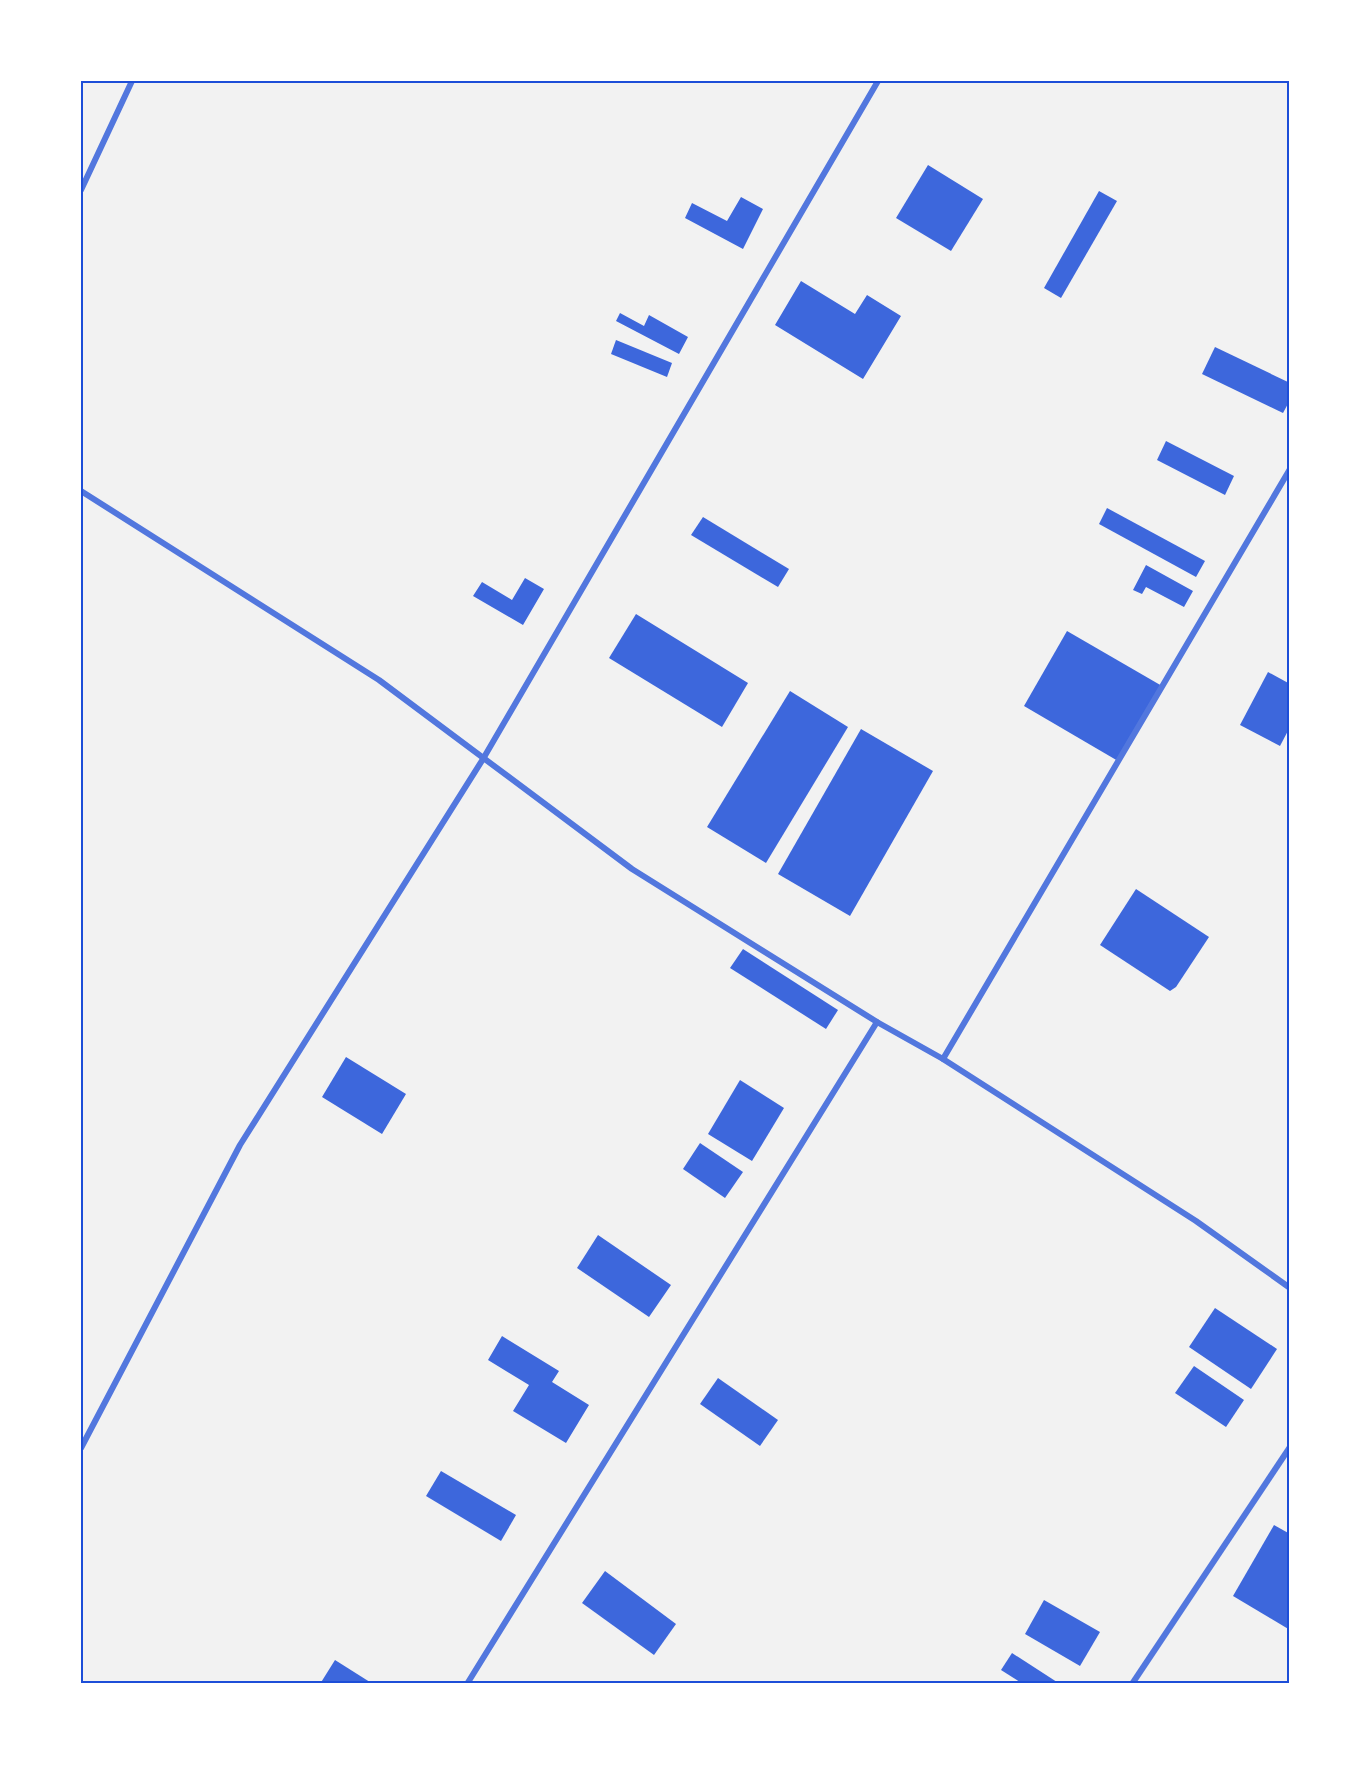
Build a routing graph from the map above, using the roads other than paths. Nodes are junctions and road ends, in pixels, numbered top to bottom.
1 (132, 81) edge
2 (878, 81) edge
3 (81, 190) edge
4 (1290, 469) edge
5 (81, 491) edge
6 (483, 759) junction
7 (877, 1022) junction
8 (943, 1059) junction
9 (1290, 1288) edge
10 (1290, 1447) edge
11 (81, 1448) edge
12 (467, 1684) edge
13 (1131, 1684) edge

1 - 3 street
2 - 6 street
4 - 8 street
5 - 6 street
6 - 7 street
6 - 11 street
7 - 8 street
7 - 12 street
8 - 9 street
10 - 13 street

